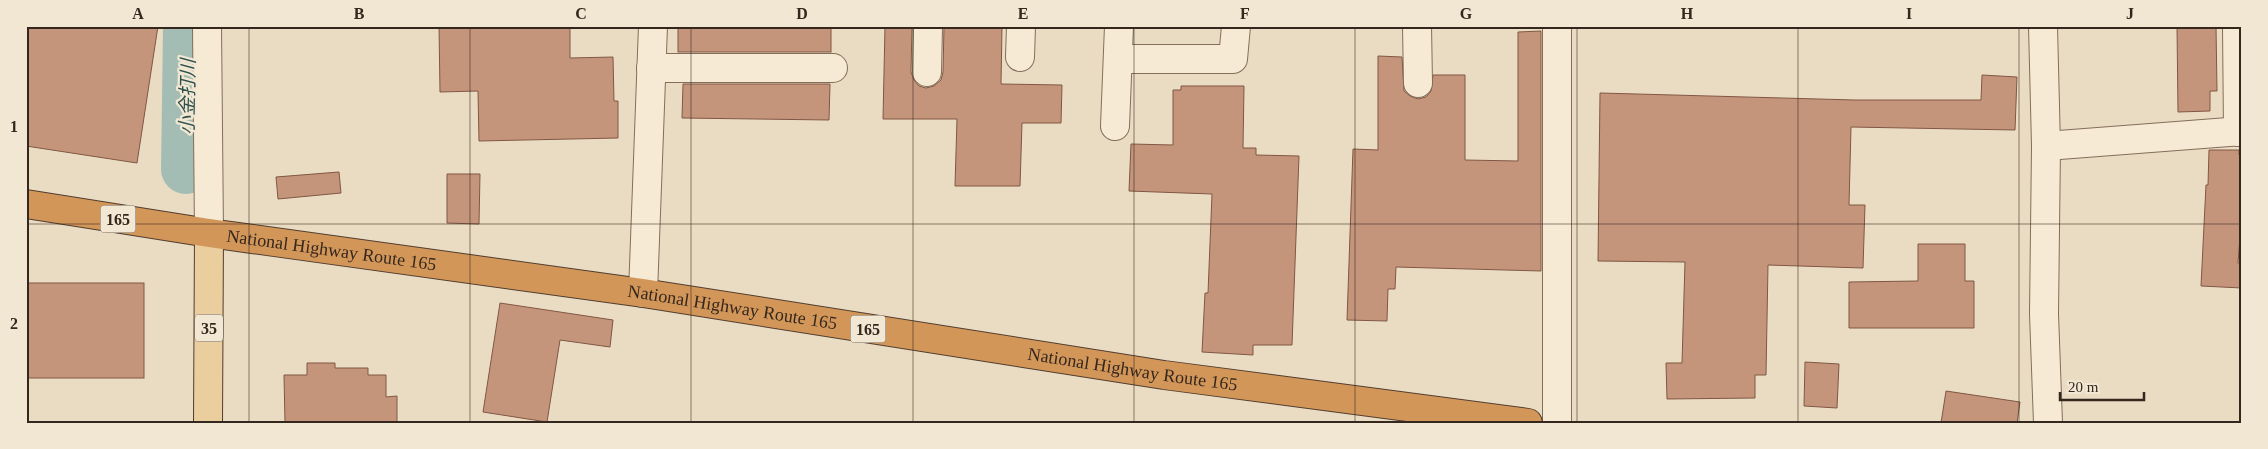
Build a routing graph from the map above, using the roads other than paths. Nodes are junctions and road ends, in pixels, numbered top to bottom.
1 (207, 26) edge
2 (653, 26) edge
3 (928, 26) edge
4 (1021, 26) edge
5 (1119, 26) edge
6 (1236, 26) edge
7 (1417, 26) edge
8 (1557, 26) edge
9 (2043, 26) edge
10 (2237, 26) edge
11 (1020, 57) dead end
12 (1118, 59) junction
13 (651, 68) junction
14 (833, 68) dead end
15 (927, 72) dead end
16 (1418, 83) dead end
17 (1115, 126) dead end
18 (2240, 132) edge
19 (2046, 146) junction
20 (26, 204) edge
21 (209, 233) junction
22 (643, 293) junction
23 (208, 423) edge
24 (1528, 423) edge
25 (1557, 423) edge
26 (2048, 423) edge

1 - 21 street
2 - 13 street
3 - 15 street
4 - 11 street
5 - 12 street
6 - 12 street
7 - 16 street
8 - 25 street
9 - 19 street
10 - 18 street
12 - 17 street
13 - 14 street
13 - 22 street
18 - 19 street
19 - 26 street
20 - 21 highway, National Highway Route 165 / 165
21 - 22 highway, National Highway Route 165 / 165
21 - 23 main road, 35
22 - 24 highway, National Highway Route 165 / 165

